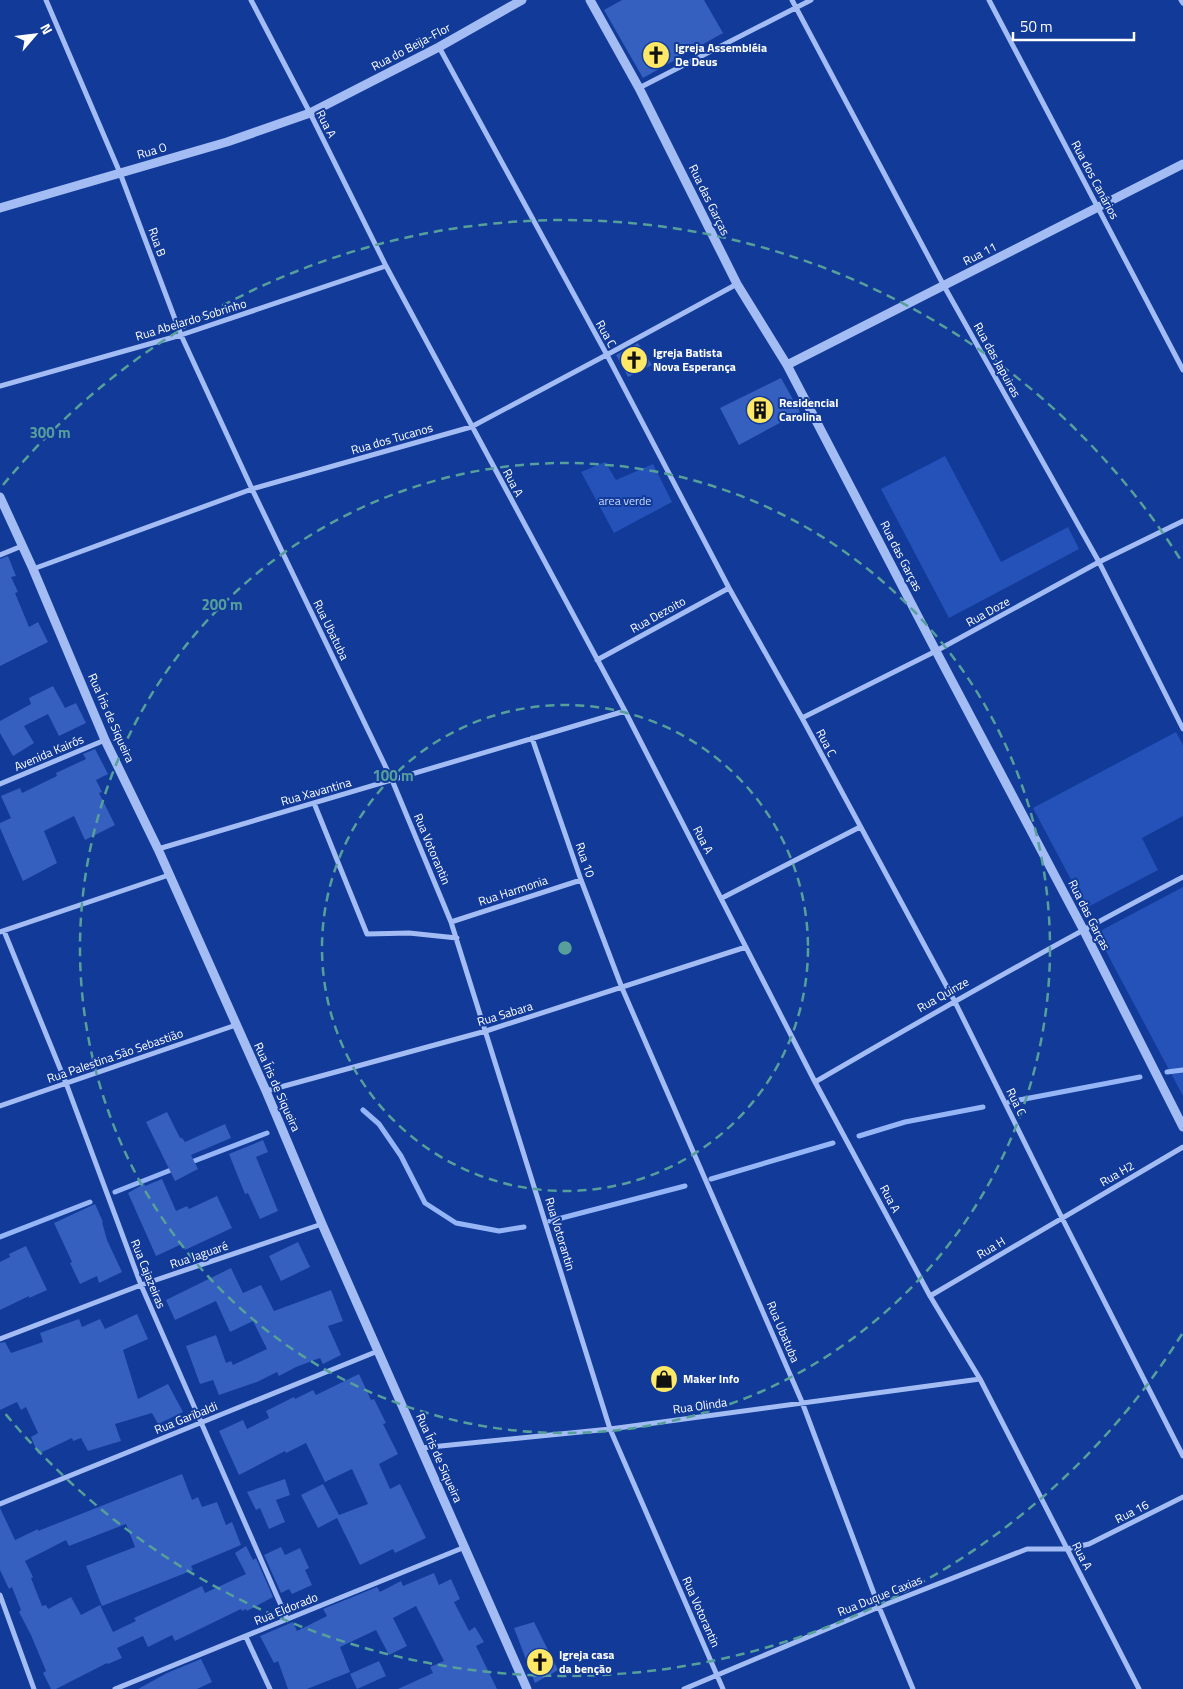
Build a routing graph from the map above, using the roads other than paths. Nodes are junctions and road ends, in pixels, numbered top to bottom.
1 (46, 0) edge
2 (251, 0) edge
3 (522, 0) edge
4 (590, 0) edge
5 (792, 0) edge
6 (811, 0) edge
7 (989, 0) edge
8 (796, 8) junction
9 (439, 47) junction
10 (639, 88) junction
11 (310, 113) junction
12 (1183, 164) edge
13 (120, 173) junction
14 (0, 208) edge
15 (1099, 208) junction
16 (386, 266) junction
17 (737, 284) junction
18 (944, 286) junction
19 (181, 334) junction
20 (607, 356) junction
21 (787, 365) junction
22 (1183, 370) edge
23 (0, 386) edge
24 (471, 427) junction
25 (252, 489) junction
26 (0, 497) edge
27 (1183, 521) edge
28 (22, 546) junction
29 (0, 555) edge
30 (1099, 562) junction
31 (33, 569) junction
32 (729, 588) junction
33 (936, 651) junction
34 (597, 660) junction
35 (625, 711) junction
36 (802, 718) junction
37 (1183, 729) edge
38 (532, 738) junction
39 (105, 740) junction
40 (392, 780) junction
41 (0, 784) edge
42 (314, 803) junction
43 (860, 827) junction
44 (158, 849) junction
45 (169, 874) junction
46 (1183, 877) edge
47 (581, 880) junction
48 (722, 898) junction
49 (451, 922) junction
50 (1083, 929) junction
51 (2, 931) edge
52 (457, 938) junction
53 (746, 947) junction
54 (622, 988) junction
55 (954, 1000) junction
56 (236, 1025) junction
57 (486, 1031) junction
58 (815, 1082) junction
59 (66, 1084) junction
60 (266, 1091) junction
61 (0, 1106) edge
62 (1183, 1128) edge
63 (1183, 1147) edge
64 (1062, 1218) junction
65 (322, 1224) junction
66 (141, 1285) junction
67 (930, 1296) junction
68 (0, 1340) edge
69 (379, 1351) junction
70 (980, 1379) junction
71 (802, 1402) junction
72 (201, 1423) junction
73 (610, 1429) junction
74 (421, 1448) junction
75 (1183, 1456) edge
76 (1183, 1497) edge
77 (0, 1504) edge
78 (1090, 1544) joint
79 (465, 1547) junction
80 (1067, 1548) junction
81 (0, 1594) edge
82 (879, 1607) junction
83 (287, 1619) junction
84 (246, 1637) junction
85 (717, 1675) junction
86 (34, 1689) edge
87 (116, 1689) edge
88 (270, 1689) edge
89 (528, 1689) edge
90 (684, 1689) edge
91 (724, 1689) edge
92 (913, 1689) edge
93 (1139, 1689) edge

1 - 13 street, Rua B
2 - 11 street, Rua A
3 - 9 street, Rua do Beija-Flor
4 - 10 street, Rua das Garças
5 - 8 street, Rua das Japuiras
6 - 8 street
7 - 15 street, Rua dos Canários
8 - 10 street
8 - 18 street, Rua das Japuiras
9 - 11 street, Rua do Beija-Flor
9 - 20 street, Rua C
10 - 17 street, Rua das Garças
11 - 13 street, Rua O
11 - 16 street, Rua A
12 - 15 street, Rua 11
13 - 14 street, Rua O
13 - 19 street, Rua B
15 - 18 street, Rua 11
15 - 22 street, Rua dos Canários
16 - 19 street, Rua Abelardo Sobrinho
16 - 24 street, Rua A
17 - 20 street, Rua dos Tucanos
17 - 21 street, Rua das Garças
18 - 21 street, Rua 11
18 - 30 street, Rua das Japuiras
19 - 23 street, Rua Abelardo Sobrinho
19 - 25 street, Rua B
20 - 24 street, Rua dos Tucanos
20 - 32 street, Rua C
21 - 33 street, Rua das Garças
24 - 25 street, Rua dos Tucanos
24 - 34 street, Rua A
25 - 31 street, Rua dos Tucanos
25 - 40 street, Rua Ubatuba
26 - 28 street, Rua Íris de Siqueira
27 - 30 street, Rua Doze
28 - 29 street
28 - 31 street, Rua Íris de Siqueira
30 - 33 street, Rua Doze
30 - 37 street, Rua das Japuiras
31 - 39 street, Rua Íris de Siqueira
32 - 34 street, Rua Dezoito
32 - 36 street, Rua C
33 - 36 street, Rua Doze
33 - 50 street, Rua das Garças
34 - 35 street, Rua A
35 - 38 street, Rua Xavantina
35 - 48 street, Rua A
36 - 43 street, Rua C
38 - 40 street, Rua Xavantina
38 - 47 street, Rua 10
39 - 41 street, Avenida Kairós
39 - 44 street, Rua Íris de Siqueira
40 - 42 street, Rua Xavantina
40 - 49 street, Rua Votorantin
42 - 44 street, Rua Xavantina
42 - 52 street
43 - 48 street
43 - 55 street, Rua C
44 - 45 street, Rua Íris de Siqueira
45 - 51 street
45 - 56 street, Rua Íris de Siqueira
46 - 50 street, Rua Quinze
47 - 49 street, Rua Harmonia
47 - 54 street, Rua 10
48 - 53 street, Rua A
49 - 52 street, Rua Votorantin
50 - 55 street, Rua Quinze
50 - 62 street, Rua das Garças
51 - 59 street, Rua Cajazeiras
52 - 57 street, Rua Votorantin
53 - 54 street, Rua Sabara
53 - 58 street, Rua A
54 - 57 street, Rua Sabara
54 - 71 street, Rua Ubatuba
55 - 58 street, Rua Quinze
55 - 64 street, Rua C
56 - 59 street, Rua Palestina São Sebastião
56 - 60 street, Rua Íris de Siqueira
57 - 60 street, Rua Sabara
57 - 73 street, Rua Votorantin
58 - 67 street, Rua A
59 - 61 street, Rua Palestina São Sebastião
59 - 66 street, Rua Cajazeiras
60 - 65 street, Rua Íris de Siqueira
63 - 64 street, Rua H2
64 - 67 street, Rua H
64 - 75 street, Rua C
65 - 66 street, Rua Jaguaré
65 - 69 street, Rua Íris de Siqueira
66 - 68 street, Rua Jaguaré
66 - 72 street, Rua Cajazeiras
67 - 70 street, Rua A
69 - 72 street, Rua Garibaldi
69 - 74 street, Rua Íris de Siqueira
70 - 71 street, Rua Olinda
70 - 80 street, Rua A
71 - 73 street, Rua Olinda
71 - 82 street, Rua Ubatuba
72 - 77 street, Rua Garibaldi
72 - 83 street, Rua Cajazeiras
73 - 74 street, Rua Olinda
73 - 85 street, Rua Votorantin
74 - 79 street, Rua Íris de Siqueira
76 - 78 street, Rua 16
78 - 80 street, Rua Duque Caxias
79 - 83 street, Rua Eldorado
79 - 89 street, Rua Íris de Siqueira
80 - 82 street, Rua Duque Caxias
80 - 93 street, Rua A
81 - 86 street
82 - 85 street, Rua Duque Caxias
82 - 92 street, Rua Ubatuba
83 - 84 street, Rua Eldorado
84 - 87 street, Rua Eldorado
84 - 88 street
85 - 90 street, Rua Duque Caxias
85 - 91 street, Rua Votorantin

